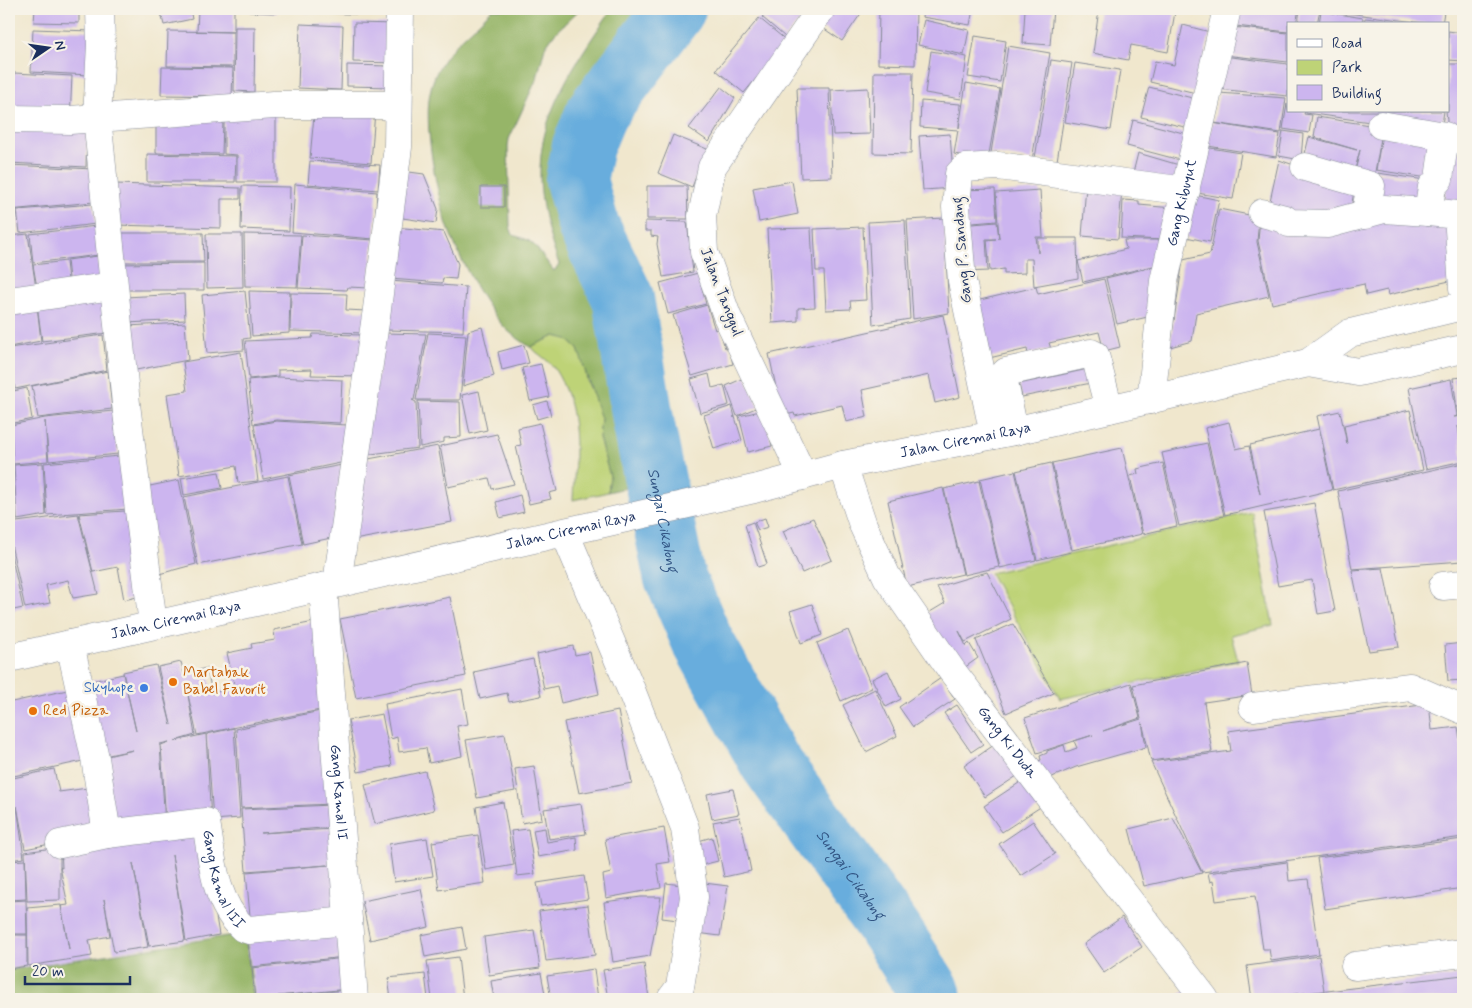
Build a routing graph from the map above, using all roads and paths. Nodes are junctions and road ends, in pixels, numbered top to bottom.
1 (100, 9) edge
2 (400, 9) edge
3 (821, 9) edge
4 (1226, 9) edge
5 (398, 105) junction
6 (97, 117) junction
7 (9, 119) edge
8 (1381, 125) dead end
9 (1305, 167) dead end
10 (1186, 191) junction
11 (1428, 212) junction
12 (1262, 213) dead end
13 (1365, 215) junction
14 (1461, 215) edge
15 (113, 286) junction
16 (1463, 288) edge
17 (9, 301) edge
18 (1463, 306) edge
19 (1463, 349) edge
20 (1308, 363) junction
21 (1151, 400) junction
22 (1109, 409) junction
23 (1004, 433) junction
24 (843, 465) junction
25 (803, 476) junction
26 (572, 531) junction
27 (330, 585) junction
28 (153, 625) junction
29 (70, 644) junction
30 (9, 658) edge
31 (1253, 707) dead end
32 (1463, 710) edge
33 (107, 834) junction
34 (60, 844) dead end
35 (348, 921) junction
36 (1463, 953) edge
37 (1355, 966) dead end
38 (354, 999) edge
39 (672, 999) edge
40 (1205, 999) edge

1 - 6 street
2 - 5 street, Gang Kamal II
3 - 25 street, Jalan Tanggul
4 - 10 street, Gang Kibuyut
5 - 6 street
5 - 27 street, Gang Kamal II
6 - 7 street
6 - 15 street
8 - 11 street
9 - 13 street
10 - 21 street, Gang Kibuyut
10 - 23 street, Gang P. Sandang
11 - 13 street
11 - 14 street
12 - 13 street
14 - 16 street
15 - 17 street
15 - 28 street
18 - 20 street, Jalan Ciremai Raya
19 - 20 street, Jalan Ciremai Raya
20 - 21 street, Jalan Ciremai Raya
21 - 22 street, Jalan Ciremai Raya
22 - 23 street, Jalan Ciremai Raya
22 - 23 street
23 - 24 street, Jalan Ciremai Raya
24 - 25 street, Jalan Ciremai Raya
24 - 40 street, Gang Ki Duda
25 - 26 street, Jalan Ciremai Raya
26 - 27 street, Jalan Ciremai Raya
26 - 39 street
27 - 28 street, Jalan Ciremai Raya
27 - 35 street, Gang Kamal II
28 - 29 street, Jalan Ciremai Raya
29 - 30 street, Jalan Ciremai Raya
29 - 33 street
31 - 32 street
33 - 34 street, Gang Kamal III
33 - 35 street, Gang Kamal III
35 - 38 street, Gang Kamal II
36 - 37 street

